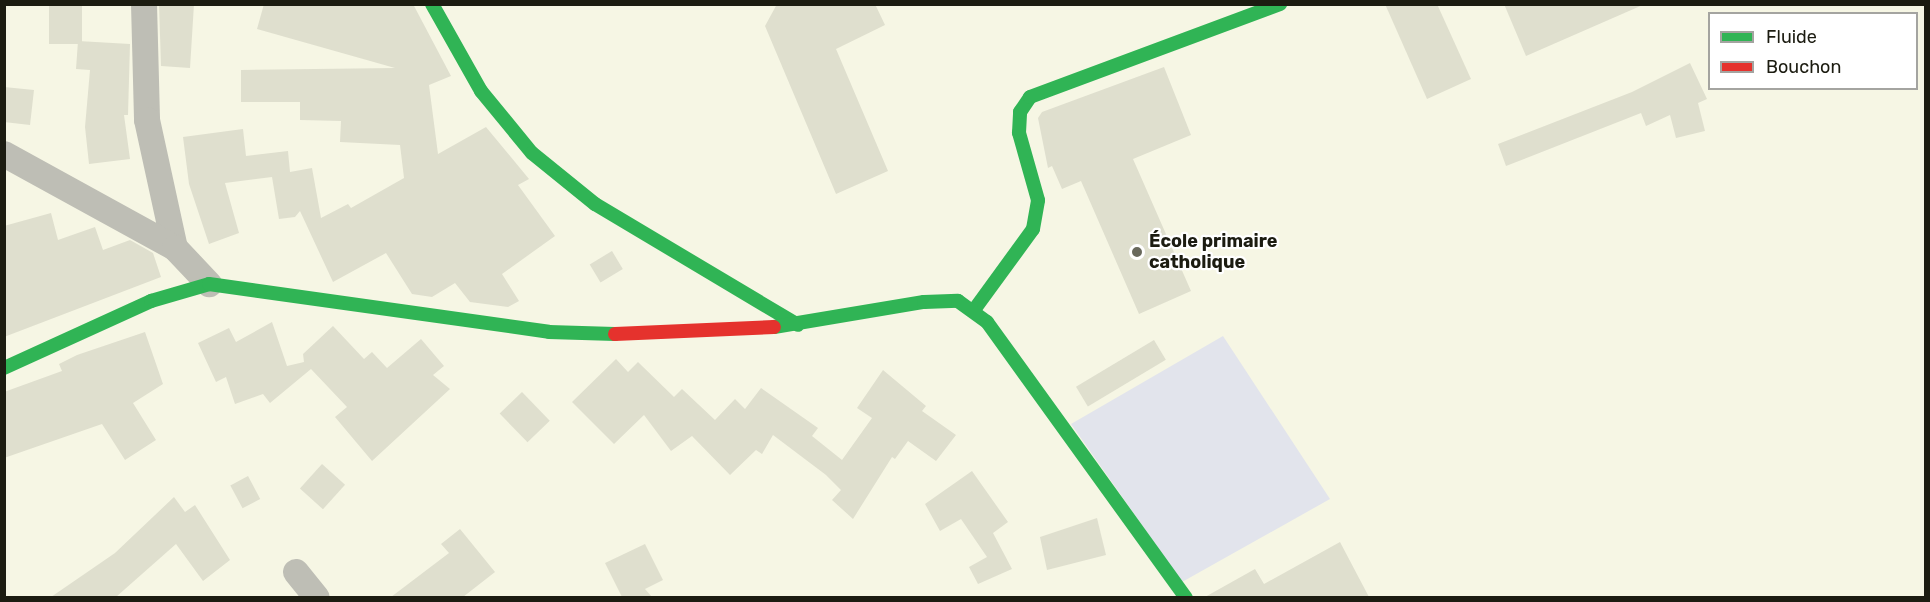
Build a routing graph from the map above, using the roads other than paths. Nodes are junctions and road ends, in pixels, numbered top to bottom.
1 (144, 4) edge
2 (432, 4) edge
3 (1280, 4) edge
4 (4, 154) edge
5 (175, 248) junction
6 (209, 284) junction
7 (974, 309) junction
8 (798, 325) junction
9 (4, 368) edge
10 (296, 572) dead end
11 (317, 597) edge
12 (1186, 597) edge

1 - 5 street
2 - 8 street
3 - 7 street
4 - 5 street
5 - 6 street
6 - 8 street
6 - 9 street
7 - 8 street
7 - 12 street
10 - 11 street

